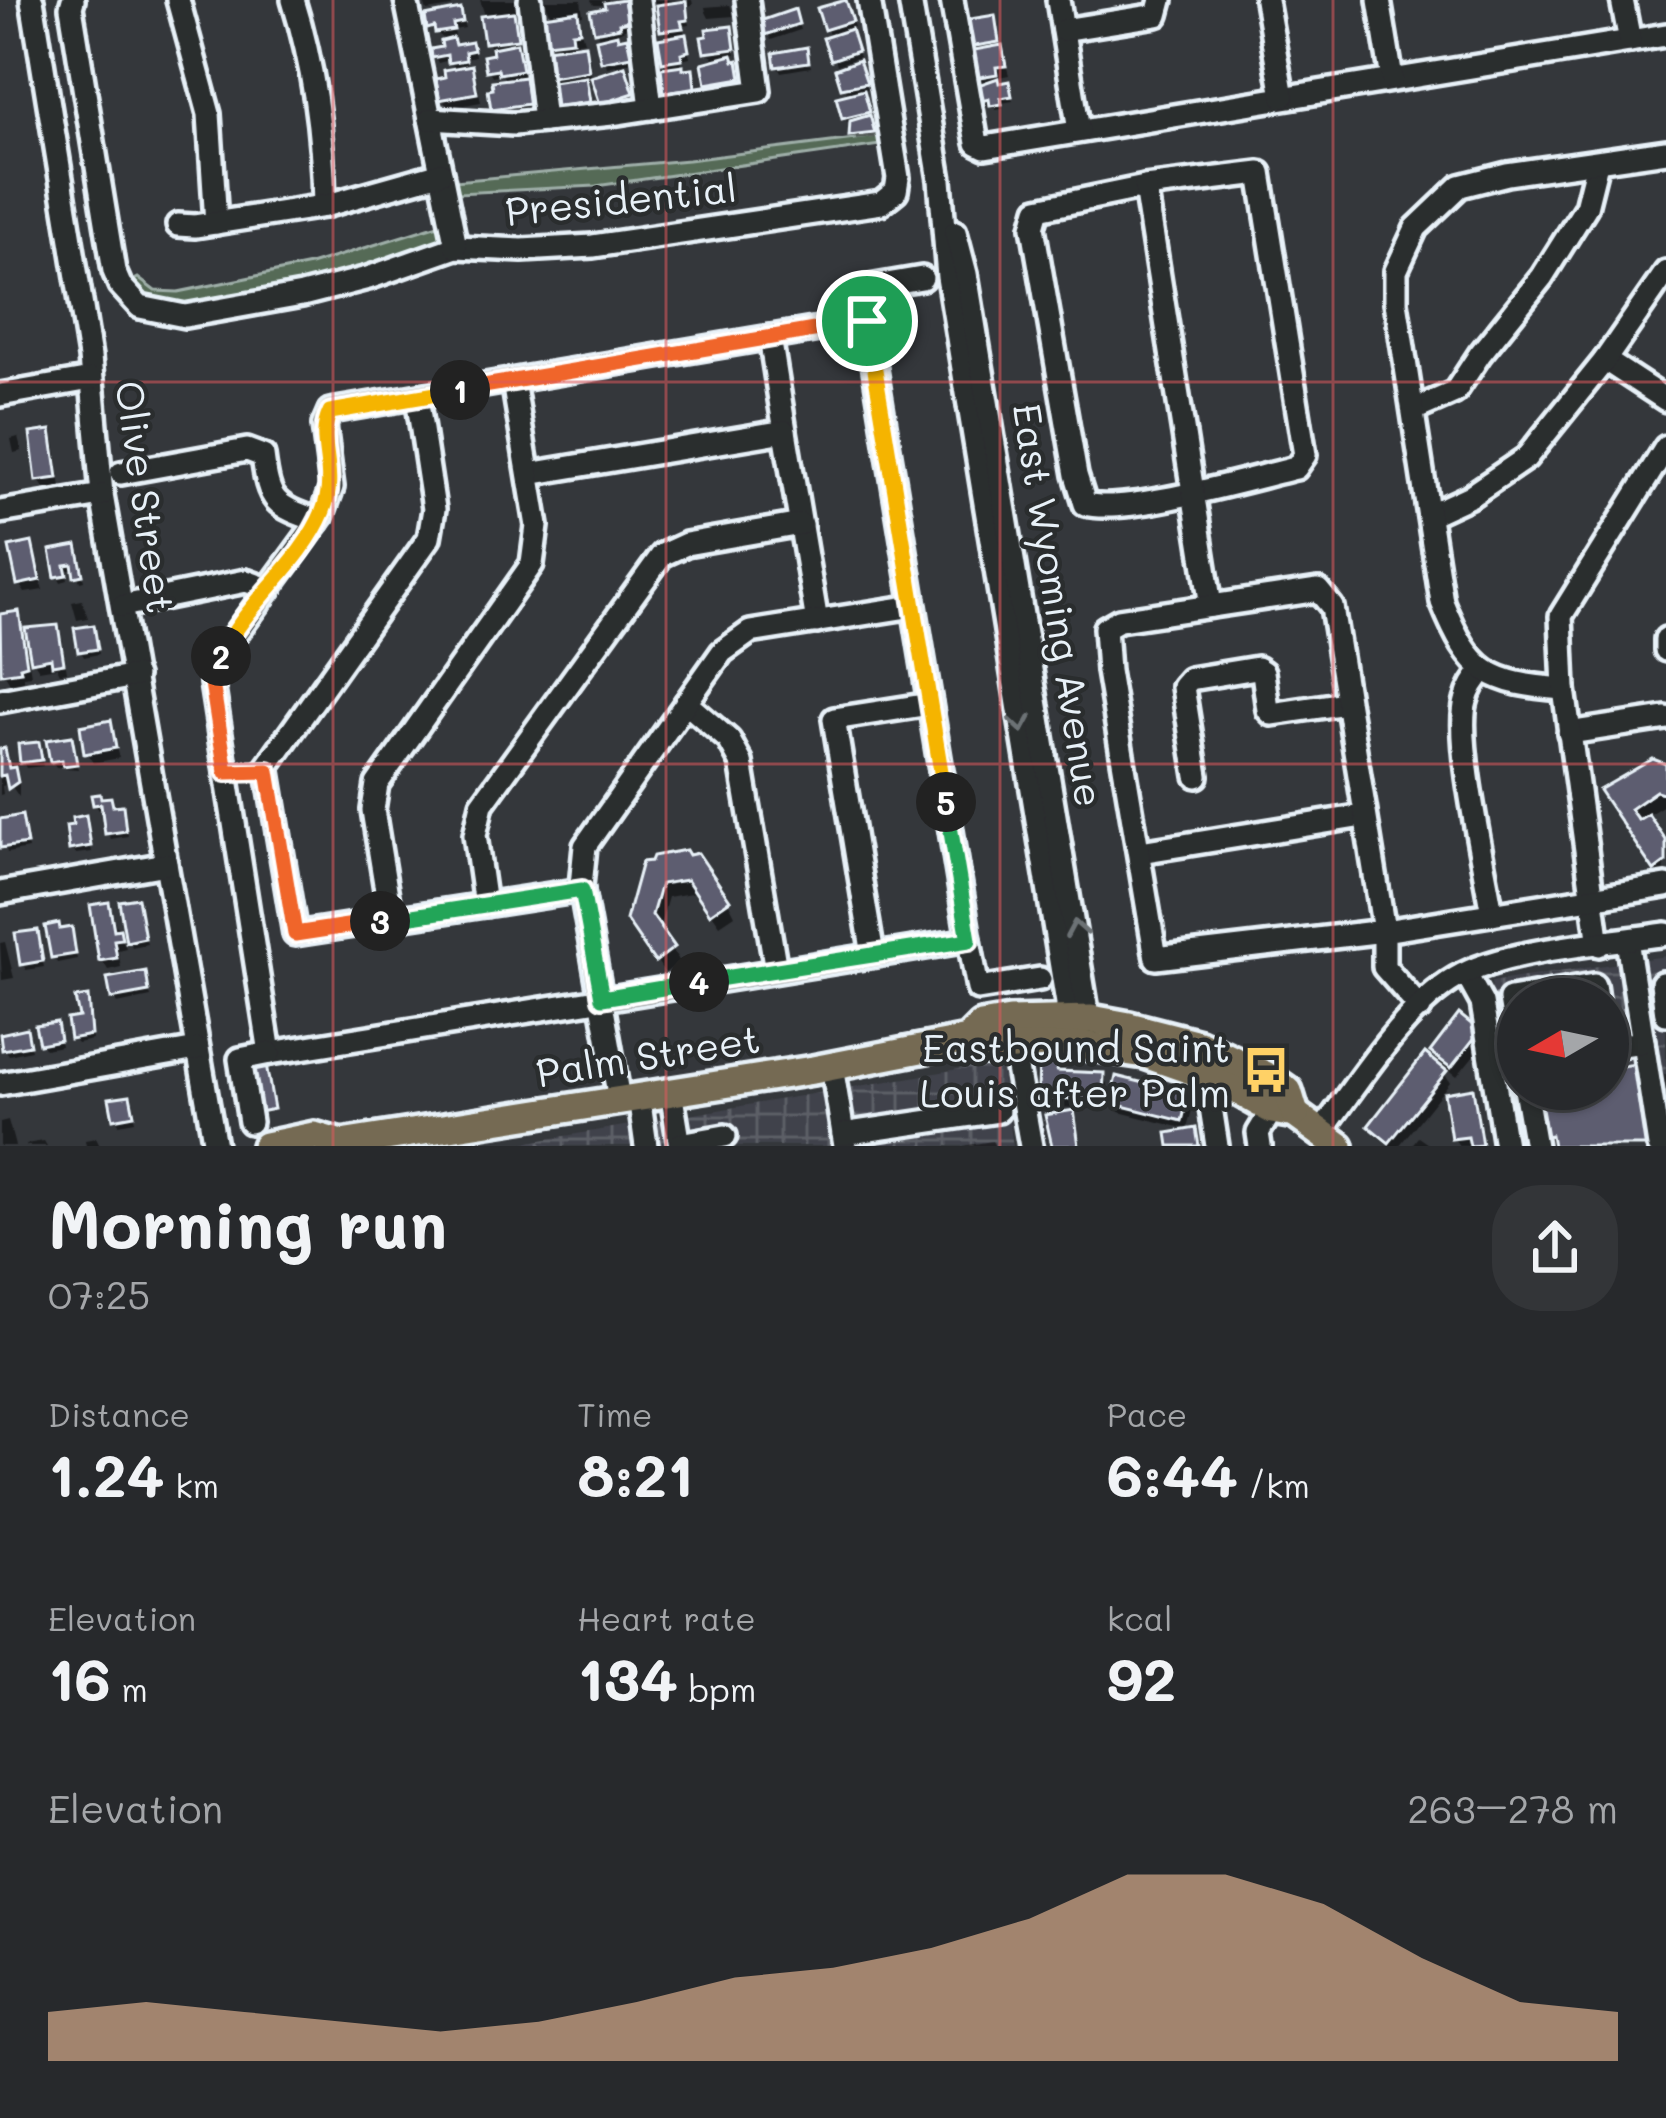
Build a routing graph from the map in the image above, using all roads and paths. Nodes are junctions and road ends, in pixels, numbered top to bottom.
1 (32, 0) edge
2 (73, 0) edge
3 (178, 0) edge
4 (293, 0) edge
5 (406, 0) edge
6 (530, 0) edge
7 (638, 0) edge
8 (746, 0) edge
9 (868, 0) edge
10 (910, 0) edge
11 (952, 0) edge
12 (1058, 0) edge
13 (1162, 0) edge
14 (1266, 0) edge
15 (1378, 0) edge
16 (1622, 0) edge
17 (1063, 30) junction
18 (1666, 35) edge
19 (1630, 41) junction
20 (1392, 79) junction
21 (1282, 97) junction
22 (651, 108) junction
23 (430, 119) junction
24 (544, 121) junction
25 (1079, 131) junction
26 (1666, 151) edge
27 (1597, 163) junction
28 (441, 173) junction
29 (1145, 188) junction
30 (324, 206) junction
31 (216, 223) junction
32 (178, 225) dead end
33 (456, 248) junction
34 (1666, 272) edge
35 (922, 278) dead end
36 (867, 321) junction
37 (770, 337) junction
38 (1605, 360) junction
39 (92, 380) junction
40 (513, 381) junction
41 (0, 394) edge
42 (417, 397) junction
43 (1666, 400) edge
44 (1414, 410) junction
45 (785, 431) junction
46 (1666, 447) edge
47 (121, 473) dead end
48 (529, 474) junction
49 (1196, 491) junction
50 (102, 494) junction
51 (0, 512) edge
52 (1429, 514) junction
53 (318, 521) junction
54 (801, 524) junction
55 (268, 589) junction
56 (122, 606) junction
57 (914, 606) junction
58 (1211, 606) junction
59 (817, 622) junction
60 (1666, 639) edge
61 (1666, 650) edge
62 (1484, 670) junction
63 (135, 676) junction
64 (1564, 689) junction
65 (0, 701) edge
66 (686, 703) junction
67 (1346, 703) junction
68 (930, 704) junction
69 (1666, 718) edge
70 (1569, 733) junction
71 (268, 771) junction
72 (226, 772) junction
73 (1197, 776) dead end
74 (1363, 816) junction
75 (1140, 852) junction
76 (166, 864) junction
77 (1666, 886) edge
78 (582, 890) junction
79 (0, 893) edge
80 (1593, 898) junction
81 (485, 905) junction
82 (1492, 914) junction
83 (391, 920) junction
84 (1384, 931) junction
85 (1666, 934) edge
86 (969, 940) junction
87 (1627, 940) junction
88 (1594, 945) junction
89 (873, 955) junction
90 (1510, 959) junction
91 (776, 970) junction
92 (1466, 974) junction
93 (1513, 978) edge
94 (1595, 978) edge
95 (1040, 979) dead end
96 (1666, 982) edge
97 (602, 998) junction
98 (1420, 1008) junction
99 (1666, 1014) edge
100 (1078, 1031) junction
101 (967, 1040) junction
102 (1643, 1042) junction
103 (1629, 1044) edge
104 (1013, 1046) junction
105 (197, 1049) junction
106 (270, 1053) junction
107 (832, 1066) junction
108 (1219, 1080) junction
109 (0, 1084) edge
110 (671, 1090) junction
111 (629, 1098) junction
112 (1529, 1110) edge
113 (998, 1111) dead end
114 (1284, 1112) junction
115 (250, 1122) dead end
116 (725, 1136) dead end
117 (1330, 1139) edge
118 (409, 1140) edge
119 (844, 1140) edge
120 (339, 1145) edge
121 (680, 1145) edge
122 (215, 1146) edge
123 (266, 1146) edge
124 (646, 1146) edge
125 (1030, 1146) edge
126 (1216, 1146) edge
127 (1261, 1146) edge
128 (1505, 1146) edge
129 (1535, 1146) edge
130 (1660, 1146) edge

1 - 39 street, Olive Street
2 - 33 street, Presidential
3 - 31 street
4 - 30 street
5 - 23 street
6 - 24 street
7 - 22 street
8 - 22 street
9 - 33 street, Presidential
10 - 100 street, East Wyoming Avenue
11 - 25 street
12 - 17 street
13 - 17 street
14 - 21 street
15 - 20 street
16 - 19 street
17 - 25 street
18 - 19 street
19 - 20 street
20 - 21 street
21 - 25 street
22 - 24 street
23 - 24 street
23 - 28 street
26 - 27 street
27 - 44 street
27 - 44 street
28 - 30 street
28 - 33 street
29 - 49 street
29 - 49 street
29 - 49 street
30 - 31 street
31 - 32 street
34 - 38 street
35 - 36 street
36 - 37 street
36 - 57 street
37 - 40 street
37 - 45 street
38 - 43 street
38 - 52 street
39 - 41 street
39 - 50 street, Olive Street
40 - 42 street
40 - 48 street
42 - 53 street
42 - 71 street
44 - 52 street
45 - 48 street
45 - 54 street
46 - 64 street
47 - 53 street
48 - 83 street
49 - 58 street
50 - 51 street
50 - 56 street, Olive Street
52 - 62 street
53 - 55 street
54 - 59 street
54 - 81 street
55 - 56 street
55 - 72 street
56 - 63 street, Olive Street
57 - 59 street
57 - 68 street
58 - 67 street
58 - 75 street
59 - 66 street
60 - 61 street
62 - 64 street
62 - 82 street
63 - 65 street
63 - 76 street, Olive Street
64 - 70 street
66 - 78 street
66 - 91 street
67 - 73 street
67 - 74 street
68 - 86 street
68 - 89 street
69 - 70 street
70 - 80 street
71 - 72 street
71 - 83 street
72 - 106 street
74 - 75 street
74 - 84 street
75 - 84 street
76 - 79 street
76 - 105 street, Olive Street
77 - 80 street
78 - 81 street
78 - 97 street
80 - 82 street
80 - 88 street
81 - 83 street
82 - 84 street
84 - 98 street
85 - 87 street
86 - 89 street
86 - 95 street
87 - 88 street
87 - 102 street
88 - 90 street
88 - 94 street
89 - 91 street
90 - 92 street
90 - 93 street
91 - 97 street
92 - 98 street
92 - 128 street
96 - 99 street
97 - 106 street
97 - 111 street
98 - 117 street
100 - 101 main road, Palm Street
100 - 104 main road, Palm Street
100 - 108 main road
100 - 114 main road
101 - 104 main road, Palm Street
101 - 107 main road, Palm Street
102 - 103 street
102 - 130 street
104 - 125 street
105 - 109 street
105 - 122 street, Olive Street
106 - 115 street
107 - 110 main road, Palm Street
107 - 119 street
108 - 114 main road
108 - 126 street
110 - 111 main road, Palm Street
110 - 121 street
111 - 118 main road, Palm Street
111 - 124 street
112 - 129 street
113 - 119 street
114 - 117 main road
114 - 127 street
116 - 121 street
118 - 120 main road, Palm Street
120 - 123 main road, Palm Street

